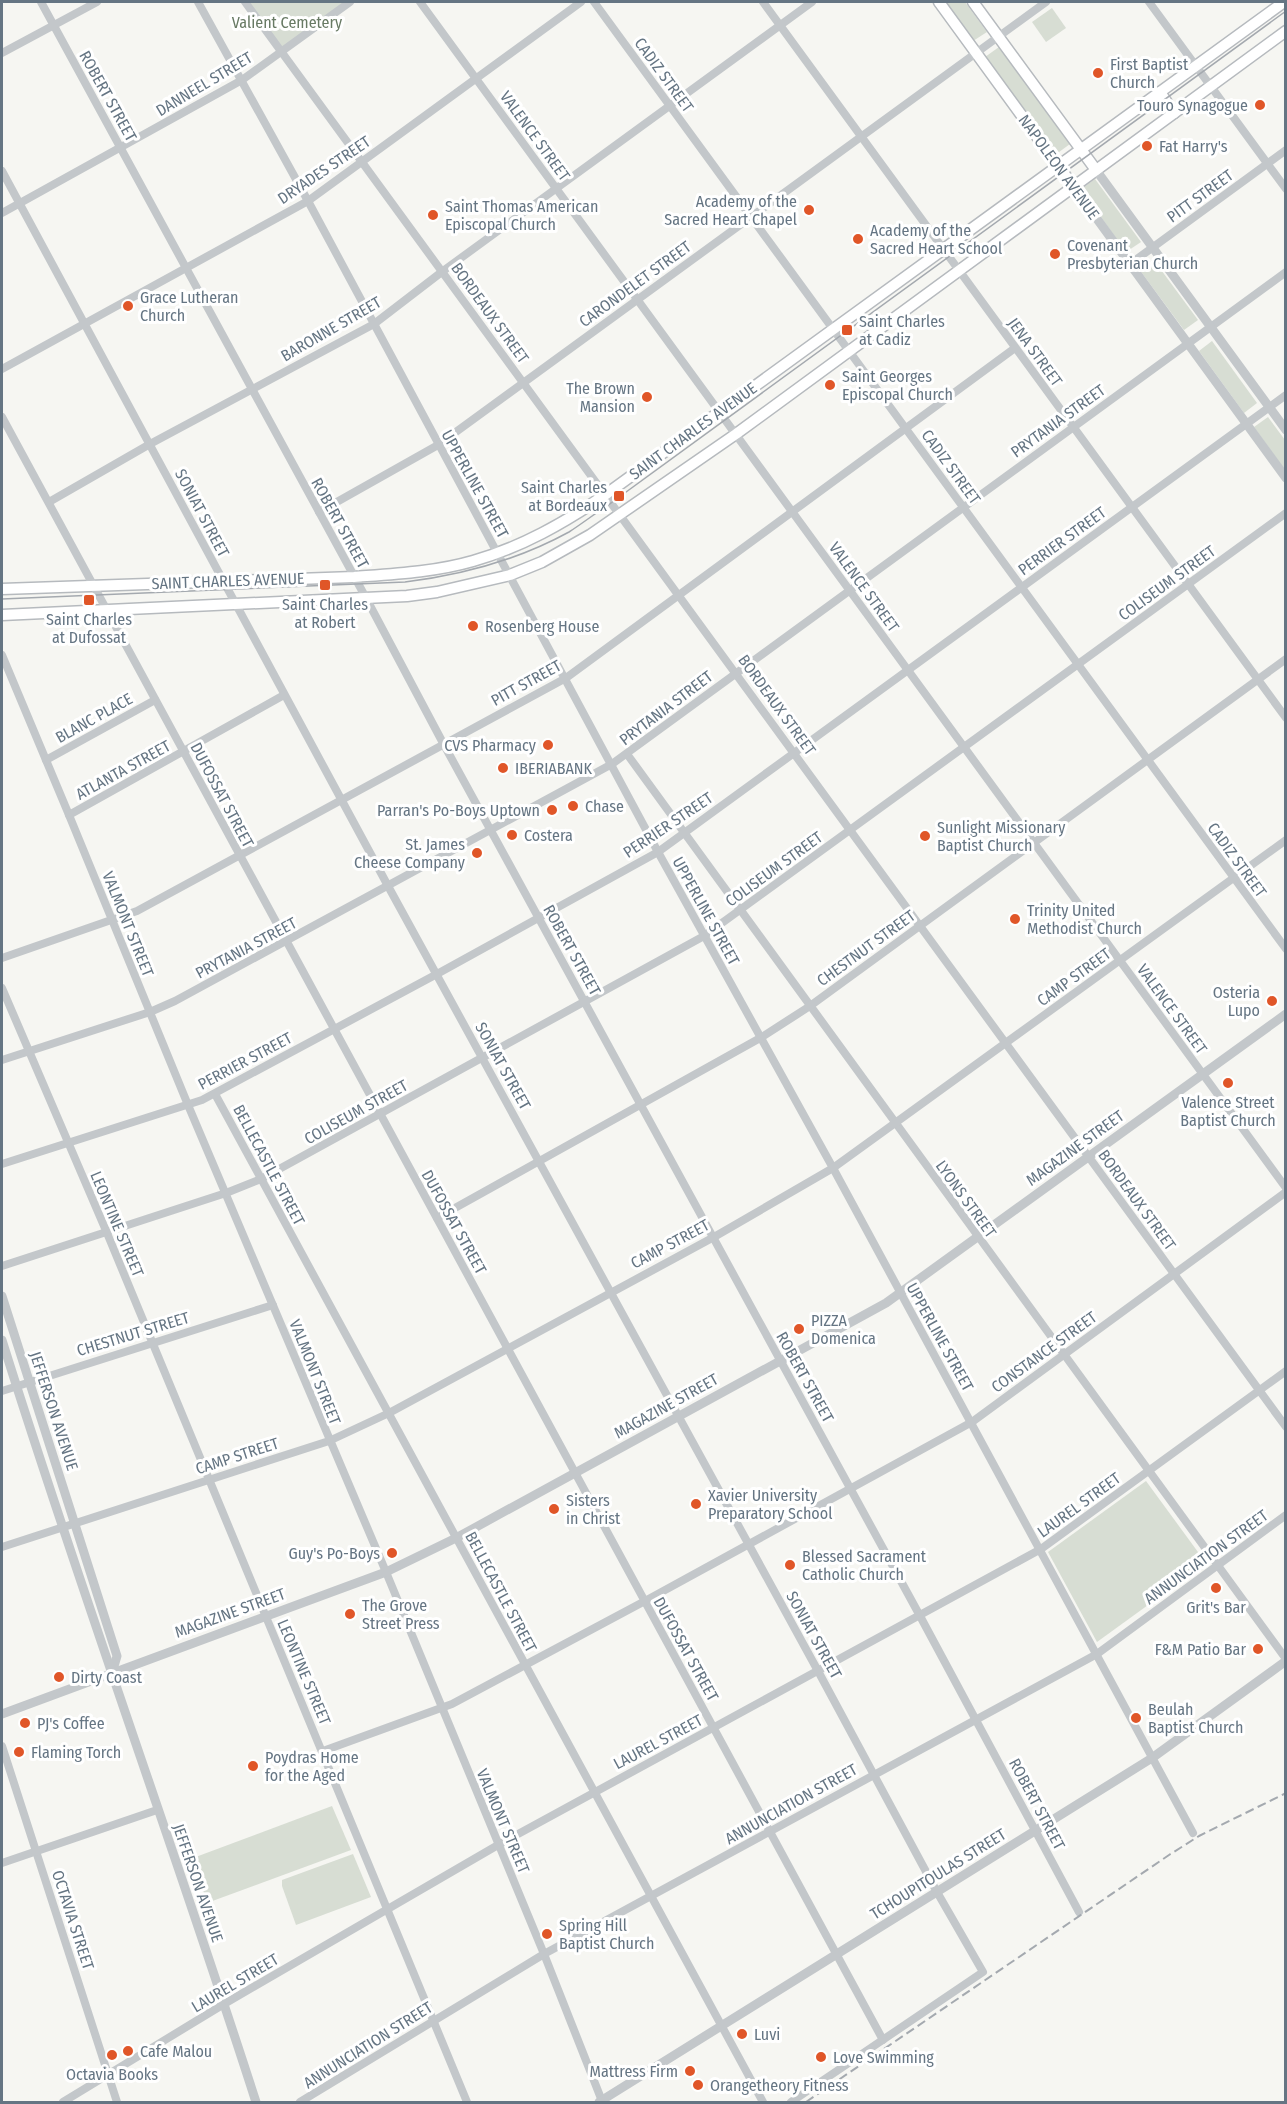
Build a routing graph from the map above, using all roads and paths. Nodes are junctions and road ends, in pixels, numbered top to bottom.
1 (41, 2) edge
2 (97, 2) edge
3 (198, 2) edge
4 (245, 2) edge
5 (350, 2) edge
6 (420, 2) edge
7 (581, 2) edge
8 (594, 2) edge
9 (763, 2) edge
10 (812, 2) edge
11 (939, 2) edge
12 (973, 2) edge
13 (1046, 2) edge
14 (1149, 2) edge
15 (1284, 2) edge
16 (54, 25) junction
17 (780, 25) junction
18 (1286, 31) edge
19 (998, 36) junction
20 (282, 50) junction
21 (976, 52) junction
22 (2, 53) edge
23 (1196, 66) junction
24 (476, 78) junction
25 (242, 80) junction
26 (1210, 86) junction
27 (1160, 92) junction
28 (670, 105) junction
29 (1174, 112) junction
30 (861, 136) junction
31 (121, 147) junction
32 (1081, 149) junction
33 (1286, 150) edge
34 (363, 161) junction
35 (1267, 164) junction
36 (1059, 165) junction
37 (1096, 170) junction
38 (2, 171) edge
39 (1074, 186) junction
40 (556, 188) junction
41 (1286, 189) edge
42 (308, 201) junction
43 (19, 203) junction
44 (2, 213) edge
45 (751, 216) junction
46 (1153, 248) junction
47 (943, 249) junction
48 (1130, 264) junction
49 (186, 268) junction
50 (959, 270) junction
51 (443, 271) junction
52 (1286, 272) edge
53 (637, 299) junction
54 (84, 323) junction
55 (374, 324) junction
56 (1211, 327) junction
57 (833, 330) junction
58 (1188, 344) junction
59 (1015, 348) junction
60 (849, 351) junction
61 (2, 369) edge
62 (524, 382) junction
63 (252, 388) junction
64 (1286, 395) edge
65 (1269, 407) junction
66 (720, 412) junction
67 (2, 417) edge
68 (1246, 424) junction
69 (1073, 427) junction
70 (905, 428) junction
71 (1286, 430) edge
72 (736, 434) junction
73 (150, 444) junction
74 (438, 445) junction
75 (1286, 478) edge
76 (605, 495) junction
77 (49, 502) junction
78 (963, 507) junction
79 (1132, 507) junction
80 (792, 511) junction
81 (319, 512) junction
82 (1286, 513) edge
83 (620, 516) junction
84 (497, 553) junction
85 (510, 575) junction
86 (354, 577) junction
87 (224, 582) junction
88 (1188, 584) junction
89 (93, 586) junction
90 (1021, 587) junction
91 (2, 589) edge
92 (849, 590) junction
93 (678, 594) junction
94 (366, 598) junction
95 (236, 604) junction
96 (107, 611) junction
97 (2, 615) edge
98 (2, 655) edge
99 (1286, 659) edge
100 (1078, 664) junction
101 (908, 670) junction
102 (736, 672) junction
103 (566, 678) junction
104 (1257, 679) junction
105 (285, 695) junction
106 (155, 700) junction
107 (1286, 718) edge
108 (443, 743) junction
109 (964, 747) junction
110 (183, 752) junction
111 (795, 752) junction
112 (627, 754) junction
113 (46, 760) junction
114 (1147, 760) junction
115 (612, 764) junction
116 (341, 799) junction
117 (69, 815) junction
118 (851, 829) junction
119 (491, 830) junction
120 (684, 833) junction
121 (1286, 840) edge
122 (1034, 843) junction
123 (658, 852) junction
124 (239, 856) junction
125 (1233, 878) junction
126 (388, 886) junction
127 (740, 910) junction
128 (539, 918) junction
129 (112, 920) junction
130 (921, 925) junction
131 (704, 936) junction
132 (286, 942) junction
133 (1286, 950) edge
134 (2, 957) edge
135 (1120, 960) junction
136 (437, 974) junction
137 (2, 988) edge
138 (585, 1001) junction
139 (810, 1006) junction
140 (150, 1012) junction
141 (1286, 1014) edge
142 (334, 1029) junction
143 (762, 1037) junction
144 (1006, 1043) junction
145 (28, 1051) junction
146 (483, 1057) junction
147 (2, 1060) edge
148 (1203, 1074) junction
149 (215, 1094) junction
150 (641, 1104) junction
151 (188, 1105) junction
152 (380, 1114) junction
153 (895, 1124) junction
154 (67, 1142) junction
155 (1089, 1156) junction
156 (540, 1161) junction
157 (2, 1164) edge
158 (833, 1168) junction
159 (261, 1179) junction
160 (1286, 1190) edge
161 (226, 1193) junction
162 (437, 1218) junction
163 (107, 1233) junction
164 (714, 1237) junction
165 (978, 1237) junction
166 (2, 1266) edge
167 (1174, 1274) junction
168 (611, 1292) junction
169 (900, 1293) junction
170 (2, 1296) edge
171 (273, 1305) junction
172 (2, 1340) edge
173 (151, 1342) junction
174 (507, 1348) junction
175 (1064, 1354) junction
176 (781, 1360) junction
177 (1286, 1371) edge
178 (29, 1382) junction
179 (16, 1386) junction
180 (2, 1391) edge
181 (1259, 1391) junction
182 (388, 1413) junction
183 (679, 1416) junction
184 (972, 1422) junction
185 (1286, 1427) edge
186 (329, 1442) junction
187 (1149, 1471) junction
188 (575, 1473) junction
189 (208, 1480) junction
190 (850, 1487) junction
191 (1286, 1515) edge
192 (74, 1522) junction
193 (63, 1526) junction
194 (456, 1538) junction
195 (749, 1544) junction
196 (2, 1547) edge
197 (1041, 1549) junction
198 (1217, 1565) junction
199 (386, 1572) junction
200 (645, 1601) junction
201 (266, 1616) junction
202 (920, 1616) junction
203 (1097, 1653) junction
204 (1286, 1660) edge
205 (526, 1665) junction
206 (818, 1671) junction
207 (112, 1673) junction
208 (442, 1709) junction
209 (2, 1714) edge
210 (975, 1719) junction
211 (714, 1727) junction
212 (2, 1746) edge
213 (323, 1751) junction
214 (1152, 1758) junction
215 (874, 1775) junction
216 (594, 1791) junction
217 (157, 1809) junction
218 (1035, 1830) junction
219 (771, 1831) junction
220 (1193, 1833) dead end
221 (498, 1845) junction
222 (36, 1851) junction
223 (2, 1863) edge
224 (937, 1892) junction
225 (651, 1896) junction
226 (387, 1909) junction
227 (1079, 1912) dead end
228 (544, 1954) junction
229 (837, 1955) junction
230 (224, 2004) junction
231 (434, 2020) junction
232 (721, 2027) junction
233 (884, 2040) junction
234 (108, 2075) junction
235 (601, 2102) edge
236 (63, 2103) edge
237 (117, 2103) edge
238 (256, 2103) edge
239 (300, 2103) edge
240 (467, 2103) edge
241 (763, 2103) edge
242 (790, 2103) edge

1 - 16 street, ROBERT STREET
2 - 16 street
3 - 25 street, UPPERLINE STREET
4 - 20 street, BORDEAUX STREET
5 - 20 street, DANNEEL STREET
6 - 24 street, VALENCE STREET
7 - 24 street, DRYADES STREET
8 - 28 street, CADIZ STREET
9 - 17 street, JENA STREET
10 - 17 street, BARONNE STREET
11 - 21 main road, NAPOLEON AVENUE
12 - 19 main road, NAPOLEON AVENUE
13 - 19 street, CARONDELET STREET
14 - 23 street
15 - 23 main road, SAINT CHARLES AVENUE
16 - 22 street
16 - 31 street, ROBERT STREET
17 - 28 street, BARONNE STREET
17 - 30 street, JENA STREET
18 - 26 main road, SAINT CHARLES AVENUE
19 - 21 street, CARONDELET STREET
19 - 32 main road, NAPOLEON AVENUE
20 - 25 street, DANNEEL STREET
20 - 34 street, BORDEAUX STREET
21 - 30 street, CARONDELET STREET
21 - 36 main road, NAPOLEON AVENUE
23 - 26 street
23 - 27 main road, SAINT CHARLES AVENUE
24 - 34 street, DRYADES STREET
24 - 40 street, VALENCE STREET
25 - 31 street, DANNEEL STREET
25 - 42 street, UPPERLINE STREET
26 - 29 main road, SAINT CHARLES AVENUE
26 - 35 street
27 - 29 main road
27 - 32 main road, SAINT CHARLES AVENUE
28 - 40 street, BARONNE STREET
28 - 45 street, CADIZ STREET
29 - 37 main road, SAINT CHARLES AVENUE
30 - 45 street, CARONDELET STREET
30 - 47 street, JENA STREET
31 - 43 street, DANNEEL STREET
31 - 49 street, ROBERT STREET
32 - 36 main road, SAINT CHARLES AVENUE
32 - 37 main road, NAPOLEON AVENUE
33 - 35 street, PITT STREET
34 - 42 street, DRYADES STREET
34 - 51 street, BORDEAUX STREET
35 - 41 street
35 - 46 street, PITT STREET
36 - 39 main road, NAPOLEON AVENUE
36 - 47 main road, SAINT CHARLES AVENUE
37 - 39 main road, SAINT CHARLES AVENUE
37 - 46 street, NAPOLEON AVENUE
38 - 43 street, SONIAT STREET
39 - 48 street, NAPOLEON AVENUE
39 - 50 main road, SAINT CHARLES AVENUE
40 - 51 street, BARONNE STREET
40 - 53 street, VALENCE STREET
42 - 49 street, DRYADES STREET
42 - 55 street, UPPERLINE STREET
43 - 44 street, DANNEEL STREET
43 - 54 street, SONIAT STREET
45 - 53 street, CARONDELET STREET
45 - 57 street, CADIZ STREET
46 - 48 street, PITT STREET
46 - 56 street, NAPOLEON AVENUE
47 - 50 street, JENA STREET
47 - 57 main road, SAINT CHARLES AVENUE
48 - 58 street, NAPOLEON AVENUE
49 - 54 street, DRYADES STREET
49 - 63 street, ROBERT STREET
50 - 59 street, JENA STREET
50 - 60 main road, SAINT CHARLES AVENUE
51 - 55 street, BARONNE STREET
51 - 62 street, BORDEAUX STREET
52 - 56 street, PRYTANIA STREET
53 - 62 street, CARONDELET STREET
53 - 66 street, VALENCE STREET
54 - 61 street, DRYADES STREET
54 - 73 street, SONIAT STREET
55 - 63 street, BARONNE STREET
55 - 74 street, UPPERLINE STREET
56 - 58 street, PRYTANIA STREET
56 - 65 street, NAPOLEON AVENUE
57 - 60 street, CADIZ STREET
57 - 66 main road, SAINT CHARLES AVENUE
58 - 68 street, NAPOLEON AVENUE
58 - 69 street, PRYTANIA STREET
59 - 69 street, JENA STREET
59 - 70 street, PITT STREET
60 - 70 street, CADIZ STREET
60 - 72 main road, SAINT CHARLES AVENUE
62 - 74 street, CARONDELET STREET
62 - 76 street, BORDEAUX STREET
63 - 73 street, BARONNE STREET
63 - 81 street, ROBERT STREET
64 - 65 street, PERRIER STREET
65 - 68 street, PERRIER STREET
65 - 71 street, NAPOLEON AVENUE
66 - 72 street, VALENCE STREET
66 - 76 main road, SAINT CHARLES AVENUE
67 - 77 street, DUFOSSAT STREET
68 - 75 street, NAPOLEON AVENUE
68 - 79 street, PERRIER STREET
69 - 78 street, PRYTANIA STREET
69 - 79 street, JENA STREET
70 - 78 street, CADIZ STREET
70 - 80 street, PITT STREET
72 - 80 street, VALENCE STREET
72 - 83 main road, SAINT CHARLES AVENUE
73 - 77 street, BARONNE STREET
73 - 87 street, SONIAT STREET
74 - 81 street, CARONDELET STREET
74 - 84 street, UPPERLINE STREET
76 - 83 street, BORDEAUX STREET
76 - 84 main road, SAINT CHARLES AVENUE
77 - 89 street, DUFOSSAT STREET
78 - 90 street, CADIZ STREET
78 - 92 street, PRYTANIA STREET
79 - 88 street, JENA STREET
79 - 90 street, PERRIER STREET
80 - 92 street, VALENCE STREET
80 - 93 street, PITT STREET
81 - 86 street, ROBERT STREET
82 - 88 street, COLISEUM STREET
83 - 85 main road, SAINT CHARLES AVENUE
83 - 93 street, BORDEAUX STREET
84 - 85 street, UPPERLINE STREET
84 - 86 main road, SAINT CHARLES AVENUE
85 - 94 main road, SAINT CHARLES AVENUE
85 - 103 street, UPPERLINE STREET
86 - 87 main road, SAINT CHARLES AVENUE
86 - 94 street, ROBERT STREET
87 - 89 main road, SAINT CHARLES AVENUE
87 - 95 street, SONIAT STREET
88 - 100 street, COLISEUM STREET
88 - 104 street, JENA STREET
89 - 91 main road, SAINT CHARLES AVENUE
89 - 96 street, DUFOSSAT STREET
90 - 100 street, CADIZ STREET
90 - 101 street, PERRIER STREET
92 - 101 street, VALENCE STREET
92 - 102 street, PRYTANIA STREET
93 - 102 street, BORDEAUX STREET
93 - 103 street, PITT STREET
94 - 95 main road, SAINT CHARLES AVENUE
94 - 108 street, ROBERT STREET
95 - 96 main road, SAINT CHARLES AVENUE
95 - 105 street, SONIAT STREET
96 - 97 main road, SAINT CHARLES AVENUE
96 - 106 street, DUFOSSAT STREET
98 - 113 street, VALMONT STREET
99 - 104 street, CHESTNUT STREET
100 - 109 street, COLISEUM STREET
100 - 114 street, CADIZ STREET
101 - 109 street, VALENCE STREET
101 - 111 street, PERRIER STREET
102 - 111 street, BORDEAUX STREET
102 - 112 street, PRYTANIA STREET
103 - 108 street, PITT STREET
103 - 115 street, UPPERLINE STREET
104 - 107 street, JENA STREET
104 - 114 street, CHESTNUT STREET
105 - 110 street, ATLANTA STREET
105 - 116 street, SONIAT STREET
106 - 110 street, DUFOSSAT STREET
106 - 113 street, BLANC PLACE
108 - 116 street, PITT STREET
108 - 119 street, ROBERT STREET
109 - 118 street, COLISEUM STREET
109 - 122 street, VALENCE STREET
110 - 117 street, ATLANTA STREET
110 - 124 street, DUFOSSAT STREET
111 - 118 street, BORDEAUX STREET
111 - 120 street, PERRIER STREET
112 - 115 street, PRYTANIA STREET
112 - 120 street, LYONS STREET
113 - 117 street, VALMONT STREET
114 - 122 street, CHESTNUT STREET
114 - 125 street, CADIZ STREET
115 - 119 street, PRYTANIA STREET
115 - 123 street, UPPERLINE STREET
116 - 124 street, PITT STREET
116 - 126 street, SONIAT STREET
117 - 129 street, VALMONT STREET
118 - 127 street, COLISEUM STREET
118 - 130 street, BORDEAUX STREET
119 - 126 street, PRYTANIA STREET
119 - 128 street, ROBERT STREET
120 - 123 street, PERRIER STREET
120 - 127 street, LYONS STREET
121 - 125 street, CAMP STREET
122 - 130 street, CHESTNUT STREET
122 - 135 street, VALENCE STREET
123 - 128 street, PERRIER STREET
123 - 131 street, UPPERLINE STREET
124 - 129 street, PITT STREET
124 - 132 street, DUFOSSAT STREET
125 - 133 street, CADIZ STREET
125 - 135 street, CAMP STREET
126 - 132 street, PRYTANIA STREET
126 - 136 street, SONIAT STREET
127 - 131 street, COLISEUM STREET
127 - 139 street, LYONS STREET
128 - 136 street, PERRIER STREET
128 - 138 street, ROBERT STREET
129 - 134 street, PITT STREET
129 - 140 street, VALMONT STREET
130 - 139 street, CHESTNUT STREET
130 - 144 street, BORDEAUX STREET
131 - 138 street, COLISEUM STREET
131 - 143 street, UPPERLINE STREET
132 - 140 street, PRYTANIA STREET
132 - 142 street, DUFOSSAT STREET
135 - 144 street, CAMP STREET
135 - 148 street, VALENCE STREET
136 - 142 street, PERRIER STREET
136 - 146 street, SONIAT STREET
137 - 145 street, LEONTINE STREET
138 - 146 street, COLISEUM STREET
138 - 150 street, ROBERT STREET
139 - 143 street, CHESTNUT STREET
139 - 153 street, LYONS STREET
140 - 145 street, PRYTANIA STREET
140 - 151 street, VALMONT STREET
141 - 148 street, MAGAZINE STREET
142 - 149 street, PERRIER STREET
142 - 152 street, DUFOSSAT STREET
143 - 150 street, CHESTNUT STREET
143 - 158 street, UPPERLINE STREET
144 - 153 street, CAMP STREET
144 - 155 street, BORDEAUX STREET
145 - 147 street, PRYTANIA STREET
145 - 154 street, LEONTINE STREET
146 - 152 street, COLISEUM STREET
146 - 156 street, SONIAT STREET
148 - 155 street, MAGAZINE STREET
148 - 160 street, VALENCE STREET
149 - 151 street, PERRIER STREET
149 - 159 street, BELLECASTLE STREET
150 - 156 street, CHESTNUT STREET
150 - 164 street, ROBERT STREET
151 - 154 street, PERRIER STREET
151 - 161 street, VALMONT STREET
152 - 159 street, COLISEUM STREET
152 - 162 street, DUFOSSAT STREET
153 - 158 street, CAMP STREET
153 - 165 street, LYONS STREET
154 - 157 street, PERRIER STREET
154 - 163 street, LEONTINE STREET
155 - 165 street, MAGAZINE STREET
155 - 167 street, BORDEAUX STREET
156 - 162 street, CHESTNUT STREET
156 - 168 street, SONIAT STREET
158 - 164 street, CAMP STREET
158 - 169 street, UPPERLINE STREET
159 - 161 street, COLISEUM STREET
159 - 182 street, BELLECASTLE STREET
160 - 167 street, CONSTANCE STREET
161 - 163 street, COLISEUM STREET
161 - 171 street, VALMONT STREET
162 - 174 street, DUFOSSAT STREET
163 - 166 street, COLISEUM STREET
163 - 173 street, LEONTINE STREET
164 - 168 street, CAMP STREET
164 - 176 street, ROBERT STREET
165 - 169 street, MAGAZINE STREET
165 - 175 street, LYONS STREET
167 - 175 street, CONSTANCE STREET
167 - 181 street, BORDEAUX STREET
168 - 174 street, CAMP STREET
168 - 183 street, SONIAT STREET
169 - 176 street, MAGAZINE STREET
169 - 184 street, UPPERLINE STREET
170 - 178 street, JEFFERSON AVENUE
171 - 173 street, CHESTNUT STREET
171 - 186 street, VALMONT STREET
172 - 179 street, JEFFERSON AVENUE
173 - 178 street, CHESTNUT STREET
173 - 189 street, LEONTINE STREET
174 - 182 street, CAMP STREET
174 - 188 street, DUFOSSAT STREET
175 - 184 street, CONSTANCE STREET
175 - 187 street, LYONS STREET
176 - 183 street, MAGAZINE STREET
176 - 190 street, ROBERT STREET
177 - 181 street, LAUREL STREET
178 - 179 street, CHESTNUT STREET
178 - 192 street, JEFFERSON AVENUE
179 - 180 street, CHESTNUT STREET
179 - 193 street, JEFFERSON AVENUE
181 - 185 street, BORDEAUX STREET
181 - 187 street, LAUREL STREET
182 - 186 street, CAMP STREET
182 - 194 street, BELLECASTLE STREET
183 - 188 street, MAGAZINE STREET
183 - 195 street, SONIAT STREET
184 - 190 street, CONSTANCE STREET
184 - 197 street, UPPERLINE STREET
186 - 189 street, CAMP STREET
186 - 199 street, VALMONT STREET
187 - 197 street, LAUREL STREET
187 - 198 street, LYONS STREET
188 - 194 street, MAGAZINE STREET
188 - 200 street, DUFOSSAT STREET
189 - 192 street, CAMP STREET
189 - 201 street, LEONTINE STREET
190 - 195 street, CONSTANCE STREET
190 - 202 street, ROBERT STREET
191 - 198 street, ANNUNCIATION STREET
192 - 193 street, CAMP STREET
192 - 207 street, JEFFERSON AVENUE
193 - 196 street, CAMP STREET
193 - 207 street, JEFFERSON AVENUE
194 - 199 street, MAGAZINE STREET
194 - 205 street, BELLECASTLE STREET
195 - 200 street, CONSTANCE STREET
195 - 206 street, SONIAT STREET
197 - 202 street, LAUREL STREET
197 - 203 street, UPPERLINE STREET
198 - 203 street, ANNUNCIATION STREET
198 - 204 street, LYONS STREET
199 - 201 street, MAGAZINE STREET
199 - 208 street, VALMONT STREET
200 - 205 street, CONSTANCE STREET
200 - 211 street, DUFOSSAT STREET
201 - 207 street, MAGAZINE STREET
201 - 213 street, LEONTINE STREET
202 - 206 street, LAUREL STREET
202 - 210 street, ROBERT STREET
203 - 210 street, ANNUNCIATION STREET
203 - 214 street, UPPERLINE STREET
204 - 214 street, TCHOUPITOULAS STREET
205 - 208 street, CONSTANCE STREET
205 - 216 street, BELLECASTLE STREET
206 - 211 street, LAUREL STREET
206 - 215 street, SONIAT STREET
207 - 209 street, MAGAZINE STREET
207 - 217 street, JEFFERSON AVENUE
208 - 213 street, CONSTANCE STREET
208 - 221 street, VALMONT STREET
210 - 215 street, ANNUNCIATION STREET
210 - 218 street, ROBERT STREET
211 - 216 street, LAUREL STREET
211 - 219 street, DUFOSSAT STREET
212 - 222 street, OCTAVIA STREET
213 - 226 street, LEONTINE STREET
214 - 218 street, TCHOUPITOULAS STREET
214 - 220 street, UPPERLINE STREET
215 - 219 street, ANNUNCIATION STREET
215 - 224 street, SONIAT STREET
216 - 221 street, LAUREL STREET
216 - 225 street, BELLECASTLE STREET
217 - 222 street
217 - 230 street, JEFFERSON AVENUE
218 - 224 street, TCHOUPITOULAS STREET
218 - 227 street, ROBERT STREET
219 - 225 street, ANNUNCIATION STREET
219 - 229 street, DUFOSSAT STREET
221 - 226 street, LAUREL STREET
221 - 228 street, VALMONT STREET
222 - 223 street
222 - 234 street, OCTAVIA STREET
224 - 229 street, TCHOUPITOULAS STREET
224 - 233 street, SONIAT STREET
225 - 228 street, ANNUNCIATION STREET
225 - 232 street, BELLECASTLE STREET
226 - 230 street, LAUREL STREET
226 - 231 street, LEONTINE STREET
228 - 231 street, ANNUNCIATION STREET
228 - 235 street, VALMONT STREET
229 - 232 street, TCHOUPITOULAS STREET
229 - 233 street, DUFOSSAT STREET
230 - 234 street, LAUREL STREET
230 - 238 street, JEFFERSON AVENUE
231 - 239 street, ANNUNCIATION STREET
231 - 240 street, LEONTINE STREET
232 - 235 street, TCHOUPITOULAS STREET
232 - 241 street, BELLECASTLE STREET
233 - 242 street
234 - 236 street, LAUREL STREET
234 - 237 street, OCTAVIA STREET

